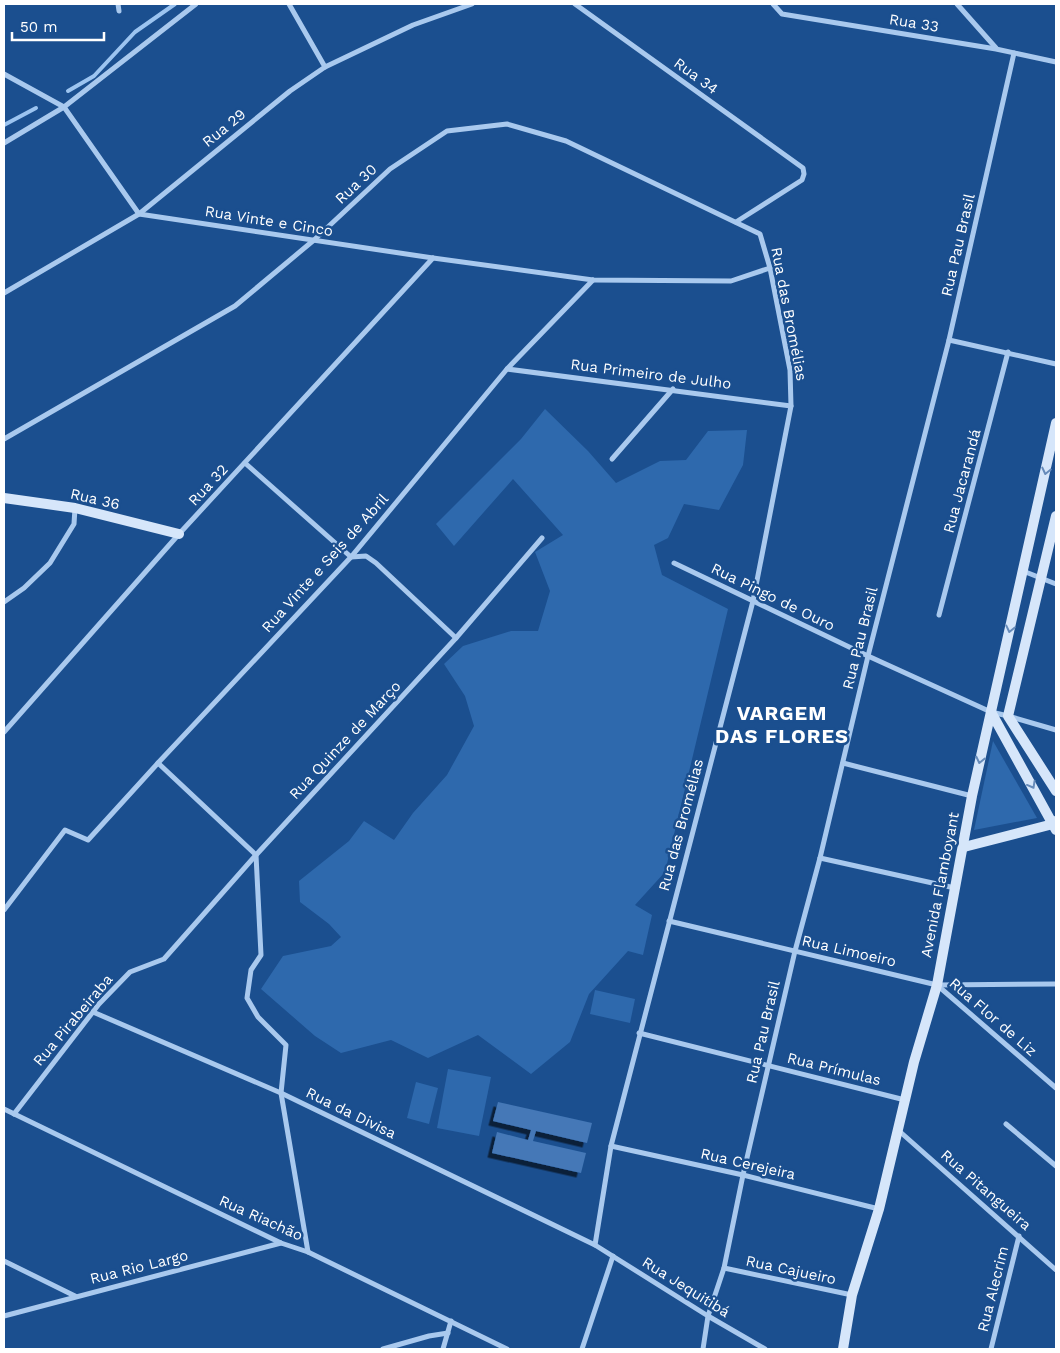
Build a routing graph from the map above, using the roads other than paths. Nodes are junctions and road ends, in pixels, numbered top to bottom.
1 (118, 4) edge
2 (196, 4) edge
3 (289, 4) edge
4 (472, 4) edge
5 (575, 4) edge
6 (773, 4) edge
7 (957, 4) edge
8 (119, 11) dead end
9 (996, 49) junction
10 (1014, 53) junction
11 (1056, 62) edge
12 (325, 67) junction
13 (4, 74) edge
14 (64, 106) junction
15 (4, 143) edge
16 (139, 214) junction
17 (736, 222) junction
18 (760, 234) joint
19 (314, 240) junction
20 (433, 258) junction
21 (770, 268) junction
22 (593, 280) junction
23 (4, 293) edge
24 (949, 340) junction
25 (1008, 352) junction
26 (1056, 364) edge
27 (507, 369) junction
28 (673, 389) junction
29 (791, 406) junction
30 (1056, 423) edge
31 (4, 439) edge
32 (612, 459) dead end
33 (245, 463) junction
34 (4, 498) edge
35 (75, 508) junction
36 (1056, 516) edge
37 (179, 534) junction
38 (542, 538) dead end
39 (351, 557) junction
40 (674, 563) dead end
41 (1023, 571) junction
42 (1042, 577) junction
43 (1056, 584) edge
44 (754, 601) junction
45 (4, 602) edge
46 (939, 615) dead end
47 (456, 638) junction
48 (868, 656) junction
49 (991, 712) junction
50 (1008, 716) junction
51 (1056, 730) edge
52 (4, 732) edge
53 (158, 763) junction
54 (842, 763) junction
55 (1056, 791) edge
56 (972, 796) junction
57 (1055, 825) edge
58 (964, 847) junction
59 (256, 855) junction
60 (820, 858) junction
61 (955, 888) junction
62 (4, 910) edge
63 (669, 921) junction
64 (795, 951) junction
65 (164, 958) joint
66 (1056, 984) edge
67 (936, 985) junction
68 (93, 1012) junction
69 (639, 1033) junction
70 (769, 1065) junction
71 (1056, 1088) edge
72 (281, 1093) junction
73 (905, 1100) junction
74 (4, 1109) edge
75 (14, 1114) junction
76 (1006, 1124) dead end
77 (898, 1130) junction
78 (611, 1146) junction
79 (1056, 1166) edge
80 (743, 1175) junction
81 (879, 1209) junction
82 (1019, 1236) junction
83 (281, 1243) junction
84 (595, 1246) junction
85 (308, 1252) junction
86 (612, 1256) junction
87 (4, 1261) edge
88 (724, 1268) junction
89 (1056, 1270) edge
90 (75, 1296) junction
91 (852, 1296) junction
92 (4, 1316) edge
93 (708, 1316) junction
94 (451, 1320) junction
95 (448, 1333) junction
96 (383, 1349) edge
97 (443, 1349) edge
98 (508, 1349) edge
99 (582, 1349) edge
100 (703, 1349) edge
101 (765, 1349) edge
102 (843, 1349) edge
103 (991, 1349) edge

1 - 8 street
2 - 14 street
3 - 12 street
4 - 12 street, Rua 29
5 - 17 street, Rua 34
6 - 9 street, Rua 33
7 - 9 street
9 - 10 street, Rua 33
10 - 11 street, Rua 33
10 - 24 street, Rua Pau Brasil
12 - 16 street, Rua 29
13 - 14 street
14 - 15 street
14 - 16 street
16 - 19 street, Rua Vinte e Cinco
16 - 23 street, Rua 29
17 - 18 street, Rua 30
17 - 19 street, Rua 30
18 - 21 street, Rua das Bromélias
19 - 20 street, Rua Vinte e Cinco
19 - 31 street, Rua 30
20 - 22 street, Rua Vinte e Cinco
20 - 33 street, Rua 32
21 - 22 street, Rua Vinte e Cinco
21 - 29 street, Rua das Bromélias
22 - 27 street, Rua Vinte e Seis de Abril
24 - 25 street
24 - 48 street, Rua Pau Brasil
25 - 26 street
25 - 46 street, Rua Jacarandá
27 - 28 street, Rua Primeiro de Julho
27 - 39 street, Rua Vinte e Seis de Abril
28 - 29 street, Rua Primeiro de Julho
28 - 32 street
29 - 44 street, Rua das Bromélias
30 -> 41 street, Avenida Flamboyant
33 - 37 street, Rua 32
33 - 39 street
34 - 35 street, Rua 36
35 - 37 street, Rua 36
35 - 45 street
36 - 42 street
37 - 52 street, Rua 32
38 - 47 street, Rua Quinze de Março
39 - 47 street
39 - 53 street, Rua Vinte e Seis de Abril
40 - 44 street, Rua Pingo de Ouro
41 - 42 street
41 -> 49 street, Avenida Flamboyant
42 - 43 street
42 - 50 street
44 - 48 street, Rua Pingo de Ouro
44 - 63 street, Rua das Bromélias
47 - 59 street, Rua Quinze de Março
48 - 49 street, Rua Pingo de Ouro
48 - 54 street, Rua Pau Brasil
49 - 50 street, Rua Pingo de Ouro
49 -> 56 street, Avenida Flamboyant
49 -> 57 street
50 - 51 street, Rua Pingo de Ouro
50 - 55 street
53 - 59 street
53 - 62 street, Rua Vinte e Seis de Abril
54 - 56 street
54 - 60 street, Rua Pau Brasil
56 - 58 street, Avenida Flamboyant
57 - 58 street
58 - 61 street, Avenida Flamboyant
59 - 65 street, Rua Quinze de Março
59 - 72 street
60 - 61 street
60 - 64 street, Rua Pau Brasil
61 - 67 street, Avenida Flamboyant
63 - 64 street, Rua Limoeiro
63 - 69 street, Rua das Bromélias
64 - 67 street, Rua Limoeiro
64 - 70 street, Rua Pau Brasil
65 - 68 street, Rua Pirabeiraba
66 - 67 street, Rua Limoeiro
67 - 71 street, Rua Flor de Liz
67 - 73 street, Avenida Flamboyant
68 - 72 street, Rua da Divisa
68 - 75 street, Rua Pirabeiraba
69 - 70 street, Rua Prímulas
69 - 78 street, Rua das Bromélias
70 - 73 street, Rua Prímulas
70 - 80 street, Rua Pau Brasil
72 - 84 street, Rua da Divisa
72 - 85 street
73 - 77 street, Avenida Flamboyant
74 - 75 street, Rua Riachão
75 - 83 street, Rua Riachão
76 - 79 street
77 - 81 street, Avenida Flamboyant
77 - 82 street, Rua Pitangueira
78 - 80 street, Rua Cerejeira
78 - 84 street, Rua das Bromélias
80 - 81 street, Rua Cerejeira
80 - 88 street, Rua Pau Brasil
81 - 91 street, Avenida Flamboyant
82 - 89 street, Rua Pitangueira
82 - 103 street, Rua Alecrim
83 - 85 street, Rua Riachão
83 - 90 street, Rua Rio Largo
84 - 86 street, Rua Jequitibá
85 - 94 street, Rua Riachão
86 - 93 street, Rua Jequitibá
86 - 99 street
87 - 90 street
88 - 91 street, Rua Cajueiro
88 - 93 street, Rua Pau Brasil
90 - 92 street, Rua Rio Largo
91 - 102 street, Avenida Flamboyant
93 - 100 street, Rua Pau Brasil
93 - 101 street, Rua Jequitibá
94 - 95 street
94 - 98 street, Rua Riachão
95 - 96 street
95 - 97 street

